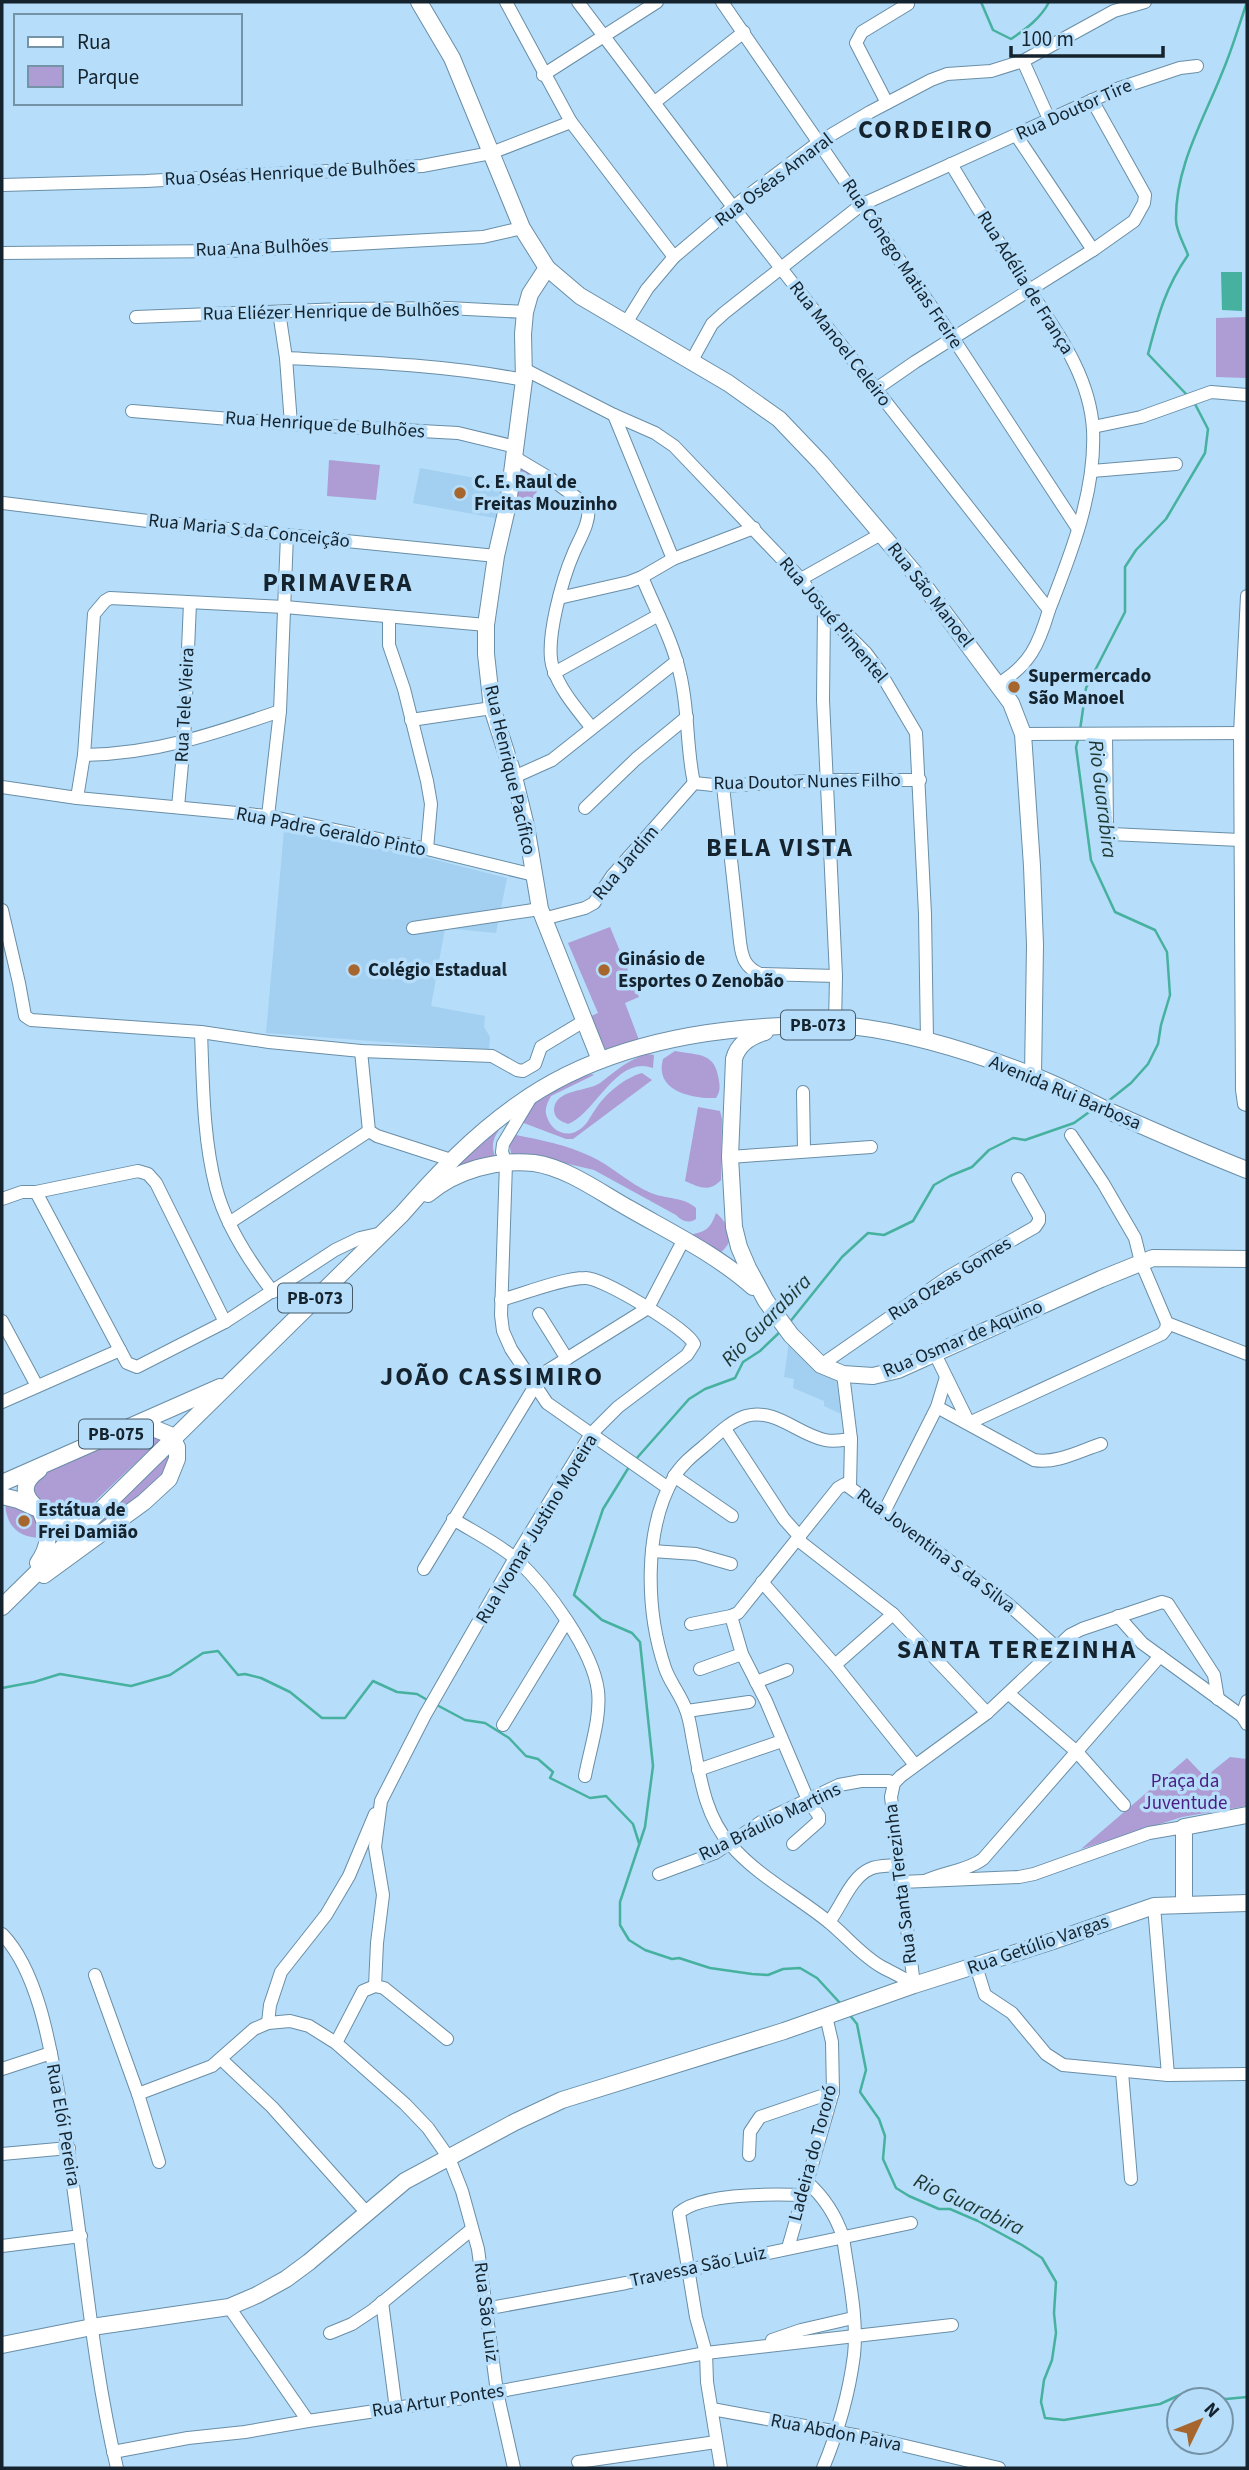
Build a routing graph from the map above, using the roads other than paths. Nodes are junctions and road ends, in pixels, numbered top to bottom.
1 (419, 2) edge
2 (506, 2) edge
3 (578, 2) edge
4 (657, 2) edge
5 (722, 2) edge
6 (1145, 2) edge
7 (908, 4) dead end
8 (744, 32) junction
9 (606, 37) junction
10 (1023, 61) junction
11 (1197, 66) dead end
12 (543, 75) junction
13 (1092, 100) junction
14 (655, 102) junction
15 (887, 103) junction
16 (1049, 120) junction
17 (571, 121) junction
18 (1017, 135) junction
19 (819, 142) junction
20 (491, 153) junction
21 (951, 164) junction
22 (2, 185) edge
23 (861, 205) junction
24 (733, 207) junction
25 (522, 228) junction
26 (1093, 250) junction
27 (2, 253) edge
28 (674, 257) junction
29 (780, 267) junction
30 (547, 268) junction
31 (1030, 290) junction
32 (279, 312) junction
33 (525, 312) junction
34 (136, 317) dead end
35 (626, 323) junction
36 (953, 338) junction
37 (286, 358) junction
38 (691, 362) junction
39 (523, 374) junction
40 (876, 389) junction
41 (1247, 395) edge
42 (132, 411) dead end
43 (614, 415) junction
44 (291, 424) junction
45 (1093, 427) junction
46 (515, 452) junction
47 (1176, 464) dead end
48 (1092, 471) junction
49 (3, 503) edge
50 (754, 528) junction
51 (1078, 529) junction
52 (881, 534) junction
53 (287, 535) junction
54 (496, 556) junction
55 (673, 559) junction
56 (642, 577) junction
57 (802, 579) junction
58 (1247, 596) edge
59 (559, 598) junction
60 (190, 603) junction
61 (285, 607) junction
62 (1049, 610) junction
63 (824, 611) junction
64 (657, 616) junction
65 (389, 617) junction
66 (486, 625) junction
67 (677, 661) junction
68 (554, 673) junction
69 (998, 684) junction
70 (492, 708) junction
71 (280, 711) junction
72 (687, 717) junction
73 (411, 720) junction
74 (591, 727) junction
75 (1244, 733) edge
76 (1023, 734) junction
77 (1106, 734) junction
78 (184, 742) junction
79 (84, 755) junction
80 (514, 777) junction
81 (825, 780) junction
82 (920, 780) junction
83 (694, 783) junction
84 (723, 786) junction
85 (2, 787) edge
86 (77, 798) junction
87 (178, 807) junction
88 (584, 808) dead end
89 (268, 816) junction
90 (1240, 841) junction
91 (427, 849) junction
92 (534, 875) junction
93 (2, 910) edge
94 (542, 914) junction
95 (413, 928) dead end
96 (1245, 958) edge
97 (836, 976) junction
98 (584, 1021) junction
99 (835, 1025) junction
100 (780, 1026) junction
101 (201, 1032) junction
102 (927, 1040) junction
103 (361, 1051) junction
104 (600, 1060) junction
105 (1033, 1075) junction
106 (1245, 1090) edge
107 (803, 1092) dead end
108 (532, 1096) junction
109 (1247, 1105) edge
110 (369, 1131) junction
111 (1071, 1135) dead end
112 (872, 1147) dead end
113 (804, 1150) junction
114 (730, 1157) junction
115 (451, 1160) junction
116 (506, 1163) junction
117 (1247, 1170) edge
118 (1018, 1179) dead end
119 (37, 1192) junction
120 (2, 1199) edge
121 (402, 1214) junction
122 (229, 1223) junction
123 (382, 1233) junction
124 (684, 1239) junction
125 (739, 1247) junction
126 (1247, 1259) edge
127 (720, 1261) junction
128 (1141, 1262) junction
129 (1247, 1268) edge
130 (273, 1292) junction
131 (501, 1300) junction
132 (771, 1307) junction
133 (648, 1308) junction
134 (539, 1314) dead end
135 (2, 1321) edge
136 (225, 1322) junction
137 (1167, 1323) junction
138 (120, 1350) junction
139 (935, 1354) junction
140 (1247, 1354) edge
141 (567, 1359) junction
142 (821, 1365) junction
143 (843, 1374) junction
144 (946, 1377) junction
145 (229, 1383) junction
146 (533, 1384) junction
147 (37, 1386) junction
148 (2, 1402) edge
149 (937, 1407) junction
150 (969, 1423) junction
151 (725, 1429) junction
152 (125, 1430) junction
153 (591, 1434) junction
154 (173, 1439) junction
155 (851, 1439) junction
156 (1101, 1444) dead end
157 (47, 1465) junction
158 (671, 1482) junction
159 (2, 1483) edge
160 (848, 1486) junction
161 (2, 1496) edge
162 (40, 1512) junction
163 (884, 1512) junction
164 (732, 1516) dead end
165 (453, 1519) junction
166 (81, 1528) junction
167 (799, 1539) junction
168 (652, 1551) junction
169 (515, 1558) junction
170 (731, 1564) dead end
171 (424, 1569) dead end
172 (762, 1582) junction
173 (18, 1590) junction
174 (2, 1607) edge
175 (893, 1614) junction
176 (731, 1616) junction
177 (1118, 1616) junction
178 (566, 1622) junction
179 (691, 1624) dead end
180 (1056, 1648) junction
181 (742, 1654) junction
182 (1160, 1656) junction
183 (835, 1665) junction
184 (700, 1669) dead end
185 (787, 1671) dead end
186 (756, 1682) junction
187 (1009, 1694) junction
188 (1218, 1699) junction
189 (1247, 1701) edge
190 (749, 1702) dead end
191 (687, 1711) junction
192 (987, 1713) junction
193 (1245, 1720) edge
194 (503, 1725) dead end
195 (782, 1741) junction
196 (1077, 1752) junction
197 (915, 1765) junction
198 (698, 1770) junction
199 (584, 1776) dead end
200 (894, 1783) junction
201 (808, 1800) junction
202 (381, 1801) junction
203 (1124, 1805) dead end
204 (1247, 1815) edge
205 (1184, 1827) junction
206 (730, 1844) junction
207 (793, 1844) dead end
208 (898, 1865) junction
209 (659, 1874) dead end
210 (925, 1881) junction
211 (901, 1882) junction
212 (1184, 1903) junction
213 (1247, 1903) edge
214 (1154, 1906) junction
215 (829, 1922) junction
216 (2, 1934) edge
217 (976, 1966) junction
218 (95, 1975) dead end
219 (914, 1985) junction
220 (375, 1986) junction
221 (830, 2015) junction
222 (268, 2023) junction
223 (447, 2039) dead end
224 (336, 2043) junction
225 (51, 2053) junction
226 (221, 2059) junction
227 (2, 2069) edge
228 (1122, 2072) junction
229 (1247, 2074) edge
230 (1168, 2075) junction
231 (833, 2092) junction
232 (138, 2094) junction
233 (69, 2148) junction
234 (2, 2154) edge
235 (749, 2155) dead end
236 (449, 2158) junction
237 (159, 2162) dead end
238 (1131, 2179) dead end
239 (807, 2182) junction
240 (803, 2195) junction
241 (366, 2213) junction
242 (911, 2223) dead end
243 (471, 2230) junction
244 (81, 2236) junction
245 (843, 2237) junction
246 (2, 2246) edge
247 (788, 2248) junction
248 (688, 2270) junction
249 (382, 2302) junction
250 (229, 2307) junction
251 (485, 2309) junction
252 (853, 2318) junction
253 (952, 2325) dead end
254 (92, 2327) junction
255 (330, 2333) dead end
256 (854, 2335) junction
257 (2, 2345) edge
258 (763, 2345) junction
259 (706, 2353) junction
260 (497, 2392) junction
261 (396, 2409) junction
262 (712, 2409) junction
263 (308, 2421) junction
264 (838, 2432) junction
265 (716, 2442) junction
266 (113, 2452) junction
267 (578, 2462) dead end
268 (615, 2462) edge
269 (976, 2465) edge
270 (117, 2468) edge
271 (514, 2468) edge
272 (721, 2468) edge
273 (823, 2468) edge
274 (999, 2468) edge

1 - 20 main road, Rua São Manoel
2 - 12 street
3 - 9 street, Rua Manoel Celeiro
4 - 9 street
5 - 8 street, Rua Cônego Matias Freire
6 - 10 street, Rua Oséas Amaral
7 - 15 street
8 - 14 street
8 - 19 street, Rua Cônego Matias Freire
9 - 12 street
9 - 14 street, Rua Manoel Celeiro
10 - 15 street, Rua Oséas Amaral
10 - 16 street
11 - 13 street, Rua Doutor Tire
12 - 17 street
13 - 16 street, Rua Doutor Tire
13 - 26 street
14 - 24 street, Rua Manoel Celeiro
15 - 19 street, Rua Oséas Amaral
16 - 18 street, Rua Doutor Tire
17 - 20 street, Rua Oséas Henrique de Bulhões
17 - 28 street
18 - 21 street, Rua Doutor Tire
18 - 26 street
19 - 23 street, Rua Cônego Matias Freire
19 - 24 street, Rua Oséas Amaral
20 - 22 street, Rua Oséas Henrique de Bulhões
20 - 25 main road, Rua São Manoel
21 - 23 street, Rua Doutor Tire
21 - 31 street, Rua Adélia de França
23 - 29 street, Rua Doutor Tire
23 - 36 street, Rua Cônego Matias Freire
24 - 28 street, Rua Oséas Amaral
24 - 29 street, Rua Manoel Celeiro
25 - 27 street, Rua Ana Bulhões
25 - 30 main road, Rua São Manoel
26 - 31 street
28 - 35 street, Rua Oséas Amaral
29 - 38 street, Rua Doutor Tire
29 - 40 street, Rua Manoel Celeiro
30 - 33 main road, Rua Henrique Pacífico
30 - 35 main road, Rua São Manoel
31 - 36 street
31 - 45 street, Rua Adélia de França
32 - 33 street, Rua Eliézer Henrique de Bulhões
32 - 34 street, Rua Eliézer Henrique de Bulhões
32 - 37 street
33 - 39 main road, Rua Henrique Pacífico
35 - 38 main road, Rua São Manoel
36 - 40 street
36 - 51 street, Rua Cônego Matias Freire
37 - 39 street, Rua Josué Pimentel
37 - 44 street
38 - 52 main road, Rua São Manoel
39 - 43 street, Rua Josué Pimentel
39 - 46 main road, Rua Henrique Pacífico
40 - 62 street, Rua Manoel Celeiro
41 - 45 street
42 - 44 street, Rua Henrique de Bulhões
43 - 50 street, Rua Josué Pimentel
43 - 55 street
44 - 46 street, Rua Henrique de Bulhões
45 - 48 street, Rua Adélia de França
46 - 54 main road, Rua Henrique Pacífico
46 - 59 street, Rua Henrique de Bulhões
47 - 48 street
48 - 51 street, Rua Adélia de França
49 - 53 street, Rua Maria S da Conceição
50 - 55 street
50 - 57 street, Rua Josué Pimentel
51 - 62 street, Rua Adélia de França
52 - 57 street
52 - 69 main road, Rua São Manoel
53 - 54 street, Rua Maria S da Conceição
53 - 61 street
54 - 66 main road, Rua Henrique Pacífico
55 - 56 street
56 - 59 street
56 - 64 street
57 - 63 street, Rua Josué Pimentel
58 - 75 street
59 - 68 street
60 - 61 street
60 - 78 street, Rua Tele Vieira
60 - 79 street
61 - 65 street
61 - 71 street
62 - 69 street
63 - 81 street
63 - 82 street, Rua Josué Pimentel
64 - 67 street
64 - 68 street
65 - 66 street
65 - 73 street
66 - 70 main road, Rua Henrique Pacífico
67 - 72 street
67 - 74 street
68 - 74 street
69 - 76 main road, Rua São Manoel
70 - 73 street
70 - 80 main road, Rua Henrique Pacífico
71 - 78 street
71 - 89 street
72 - 83 street
72 - 88 street
73 - 91 street
74 - 80 street
75 - 77 street
75 - 90 street
76 - 77 street
76 - 105 main road, Rua São Manoel
77 - 90 street
78 - 79 street
78 - 87 street, Rua Tele Vieira
79 - 86 street
80 - 92 main road, Rua Henrique Pacífico
81 - 82 street, Rua Doutor Nunes Filho
81 - 84 street, Rua Doutor Nunes Filho
81 - 97 street
82 - 102 street, Rua Josué Pimentel
83 - 84 street, Rua Doutor Nunes Filho
83 - 94 street, Rua Jardim
84 - 97 street
85 - 86 street, Rua Padre Geraldo Pinto
86 - 87 street, Rua Padre Geraldo Pinto
87 - 89 street, Rua Padre Geraldo Pinto
89 - 91 street, Rua Padre Geraldo Pinto
90 - 96 street
91 - 92 street, Rua Padre Geraldo Pinto
92 - 94 main road, Rua Henrique Pacífico
93 - 101 street
94 - 95 street, Rua Jardim
94 - 98 main road, Rua Henrique Pacífico
96 - 106 street
97 - 99 street
98 - 103 street
98 - 104 main road, Rua Henrique Pacífico
99 - 100 main road, Avenida Rui Barbosa / PB-073
99 - 102 main road, Avenida Rui Barbosa / PB-073
100 - 104 main road, Avenida Rui Barbosa / PB-073
100 - 114 main road, Rua Osmar de Aquino
101 - 103 street
101 - 122 street
102 - 105 main road, Avenida Rui Barbosa / PB-073
103 - 110 street
104 - 108 main road, Avenida Rui Barbosa / PB-073
105 - 117 main road, Avenida Rui Barbosa / PB-073
106 - 109 street
107 - 113 street
108 - 115 main road, Avenida Rui Barbosa / PB-073
108 - 116 street
110 - 115 street
110 - 122 street
111 - 128 street
112 - 113 street
113 - 114 street
114 - 125 main road, Rua Osmar de Aquino
115 - 121 main road, PB-073
116 - 121 main road, PB-073
116 - 124 main road, Rua Osmar de Aquino / PB-073
116 - 131 street
118 - 142 street, Rua Ozeas Gomes
119 - 120 street
119 - 136 street
119 - 138 street
121 - 123 main road, PB-073
122 - 130 street
123 - 130 street
123 - 145 main road, PB-073
124 - 127 main road, Rua Osmar de Aquino / PB-073
124 - 133 street
125 - 127 main road
125 - 132 main road, Rua Osmar de Aquino
126 - 128 main road, Rua Osmar de Aquino
127 - 132 main road, Rua Osmar de Aquino / PB-073
128 - 129 main road
128 - 137 street
128 - 139 main road, Rua Osmar de Aquino / PB-073
130 - 136 street
131 - 133 street
131 - 146 street
132 - 142 main road, Rua Osmar de Aquino / PB-073
133 - 141 street
133 - 153 street, Rua Ivomar Justino Moreira
134 - 141 street
135 - 147 street
136 - 138 street
137 - 140 street
137 - 150 street
138 - 147 street
139 - 143 main road, Rua Osmar de Aquino / PB-073
139 - 144 street
141 - 146 street
142 - 143 main road, Rua Osmar de Aquino / PB-073
143 - 155 street
144 - 149 street
144 - 150 street
145 - 152 main road, PB-075
145 - 154 main road, PB-073
146 - 153 street
146 - 165 street
147 - 148 street
149 - 150 street
149 - 163 street
150 - 156 street
151 - 155 street
151 - 158 street
151 - 167 street
152 - 154 main road
152 - 157 main road, PB-075
153 - 158 street
153 - 169 street, Rua Ivomar Justino Moreira
154 - 166 main road, PB-073
154 - 173 main road
155 - 160 street
157 - 159 main road, PB-075
157 - 162 main road
158 - 164 street
158 - 168 street
160 - 163 street, Rua Joventina S da Silva
160 - 167 street
161 - 162 main road
162 - 166 main road
162 - 173 main road
163 - 180 street, Rua Joventina S da Silva
165 - 169 street
165 - 171 street
166 - 173 main road, PB-073
167 - 172 street
167 - 175 street
168 - 170 street
168 - 191 street
169 - 178 street
169 - 202 street, Rua Ivomar Justino Moreira
172 - 176 street
172 - 183 street
173 - 174 main road, PB-073
175 - 183 street
175 - 192 street
176 - 179 street
176 - 181 street
177 - 180 street
177 - 182 street
177 - 188 street
178 - 194 street
178 - 199 street
180 - 187 street
181 - 184 street
181 - 186 street
182 - 188 street
182 - 196 street
183 - 197 street
185 - 186 street
186 - 195 street
187 - 192 street
187 - 196 street
188 - 193 street
189 - 193 street
190 - 191 street
191 - 198 street
192 - 197 street
195 - 198 street
195 - 201 street
196 - 203 street
196 - 210 street
197 - 200 street
198 - 206 street
200 - 201 street, Rua Bráulio Martins
200 - 208 street, Rua Santa Terezinha
201 - 206 street, Rua Bráulio Martins
201 - 207 street
202 - 220 street
202 - 222 street, Rua Ivomar Justino Moreira
204 - 205 main road
205 - 210 street
205 - 212 main road
206 - 209 street, Rua Bráulio Martins
206 - 215 street
208 - 211 street, Rua Santa Terezinha
208 - 215 street
210 - 211 street
211 - 219 street, Rua Santa Terezinha
212 - 213 main road, Rua Getúlio Vargas
212 - 214 main road, Rua Getúlio Vargas
214 - 217 main road, Rua Getúlio Vargas
214 - 230 street
215 - 219 street
216 - 225 street, Rua Elói Pereira
217 - 219 main road, Rua Getúlio Vargas
217 - 228 street
218 - 232 street
219 - 221 main road, Rua Getúlio Vargas
220 - 223 street
220 - 224 street
221 - 231 street, Ladeira do Tororó
221 - 236 main road, Rua Getúlio Vargas
222 - 224 street, Rua São Luiz
222 - 226 street
224 - 236 street, Rua São Luiz
225 - 227 street
225 - 233 street, Rua Elói Pereira
226 - 232 street
226 - 241 street
228 - 230 street
228 - 238 street
229 - 230 street
231 - 235 street
231 - 239 street, Ladeira do Tororó
232 - 237 street
233 - 234 street
233 - 244 street, Rua Elói Pereira
236 - 241 main road, Rua Getúlio Vargas
236 - 243 street, Rua São Luiz
239 - 240 street, Ladeira do Tororó
239 - 245 street
240 - 247 street, Ladeira do Tororó
240 - 248 street
241 - 250 main road, Rua Getúlio Vargas
242 - 245 street, Travessa São Luiz
243 - 249 street
243 - 251 street, Rua São Luiz
244 - 246 street
244 - 254 street, Rua Elói Pereira
245 - 247 street, Travessa São Luiz
245 - 252 street
247 - 248 street, Travessa São Luiz
248 - 251 street, Travessa São Luiz
248 - 259 street
249 - 255 street
249 - 261 street
250 - 254 main road, Rua Getúlio Vargas
250 - 263 street
251 - 260 street, Rua São Luiz
252 - 256 street
252 - 258 street, Rua Artur Pontes
253 - 256 street, Rua Artur Pontes
254 - 257 main road, Rua Getúlio Vargas
254 - 266 street, Rua Elói Pereira
256 - 258 street, Rua Artur Pontes
256 - 264 street
258 - 259 street, Rua Artur Pontes
259 - 260 street, Rua Artur Pontes
259 - 262 street
260 - 261 street, Rua Artur Pontes
260 - 271 street, Rua São Luiz
261 - 263 street, Rua Artur Pontes
262 - 264 street, Rua Abdon Paiva
262 - 265 street
263 - 266 street, Rua Artur Pontes
264 - 269 street, Rua Abdon Paiva
264 - 273 street
265 - 268 street
265 - 272 street
266 - 270 street, Rua Elói Pereira
267 - 268 street
269 - 274 street, Rua Abdon Paiva

